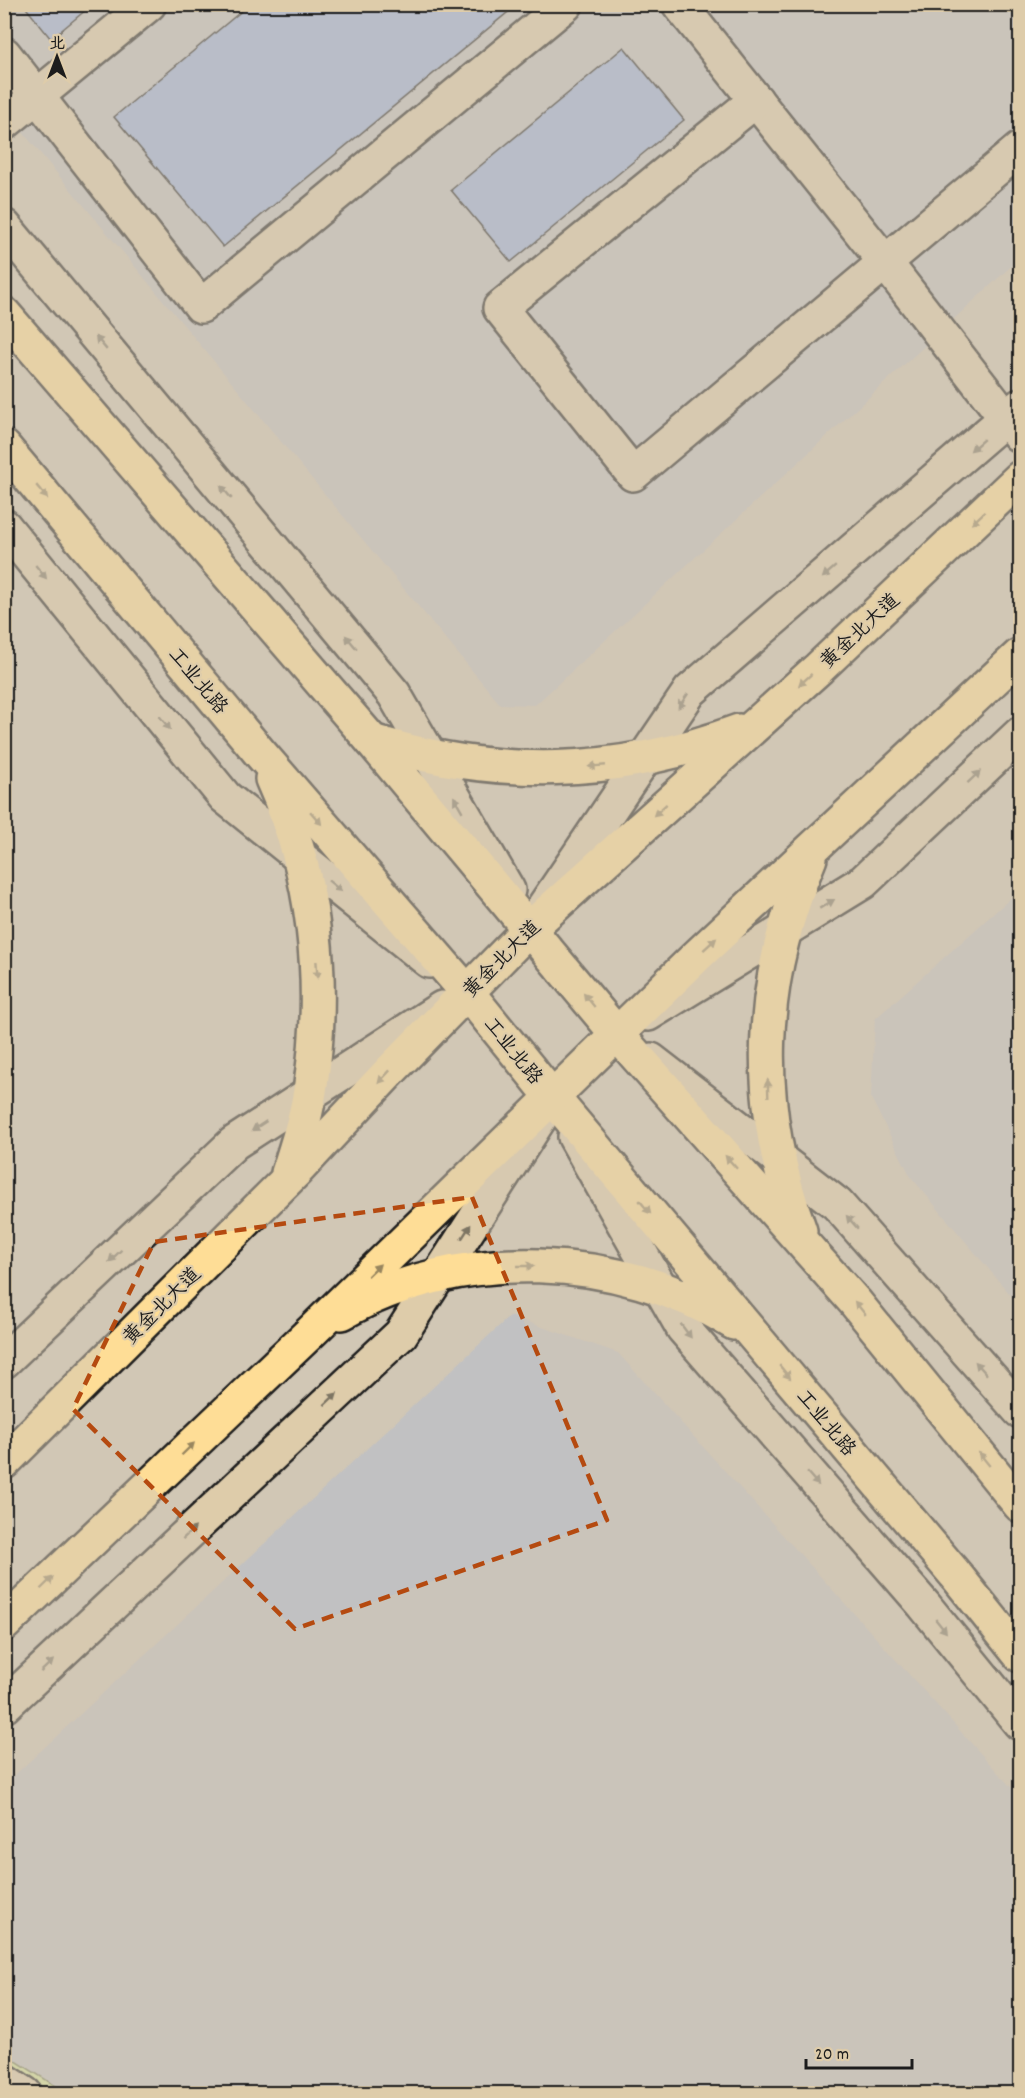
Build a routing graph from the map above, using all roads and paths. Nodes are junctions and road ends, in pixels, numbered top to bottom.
1 (149, 4) edge
2 (566, 4) edge
3 (679, 4) edge
4 (4, 54) edge
5 (38, 96) junction
6 (756, 100) junction
7 (4, 123) edge
8 (1020, 149) edge
9 (4, 226) edge
10 (885, 262) junction
11 (4, 314) edge
12 (1016, 420) edge
13 (4, 447) edge
14 (1020, 478) edge
15 (4, 526) edge
16 (1020, 655) edge
17 (755, 725) junction
18 (1020, 734) edge
19 (372, 741) junction
20 (260, 753) junction
21 (431, 757) junction
22 (644, 759) junction
23 (813, 849) junction
24 (299, 857) junction
25 (530, 927) junction
26 (784, 930) junction
27 (467, 992) junction
28 (616, 1033) junction
29 (310, 1094) junction
30 (553, 1098) junction
31 (778, 1158) junction
32 (286, 1181) junction
33 (806, 1246) junction
34 (437, 1277) junction
35 (661, 1289) junction
36 (312, 1331) junction
37 (753, 1335) junction
38 (4, 1361) edge
39 (1020, 1411) edge
40 (4, 1462) edge
41 (1020, 1505) edge
42 (4, 1624) edge
43 (1020, 1655) edge
44 (4, 1706) edge
45 (1020, 1724) edge
46 (4, 2080) edge
47 (25, 2094) edge

1 - 5 street
2 - 5 street
3 - 6 street
4 - 5 street
5 - 7 street
6 - 10 street
6 - 10 street
8 - 10 street
21 -> 9 street
10 - 12 street
11 - 19 main road
12 -> 22 street
13 -> 20 main road, 工业北路
14 -> 17 main road, 黄金北大道
15 -> 24 street
16 - 23 main road
17 - 22 main road
17 -> 25 main road, 黄金北大道
26 -> 18 street
19 - 21 main road
19 - 25 main road
20 - 24 main road
20 -> 27 main road, 工业北路
22 -> 21 main road
25 -> 21 street
22 - 25 street
23 - 26 main road
28 -> 23 main road
24 -> 27 street
24 -> 29 main road
25 - 27 main road, 黄金北大道
28 -> 25 main road
26 - 28 street
31 -> 26 main road
27 - 29 street
27 - 30 main road, 工业北路
27 -> 32 main road, 黄金北大道
28 - 30 main road
28 - 31 street
33 -> 28 main road
29 - 32 main road
29 -> 38 street
34 -> 30 street
30 - 35 street
36 -> 30 main road
30 -> 37 main road, 工业北路
31 - 33 main road
39 -> 31 street
32 - 40 main road, 黄金北大道
41 -> 33 main road
34 -> 35 main road
34 - 36 main road
44 -> 34 street
35 - 37 main road
35 -> 45 street
42 -> 36 main road
37 -> 43 main road, 工业北路
46 - 47 street

